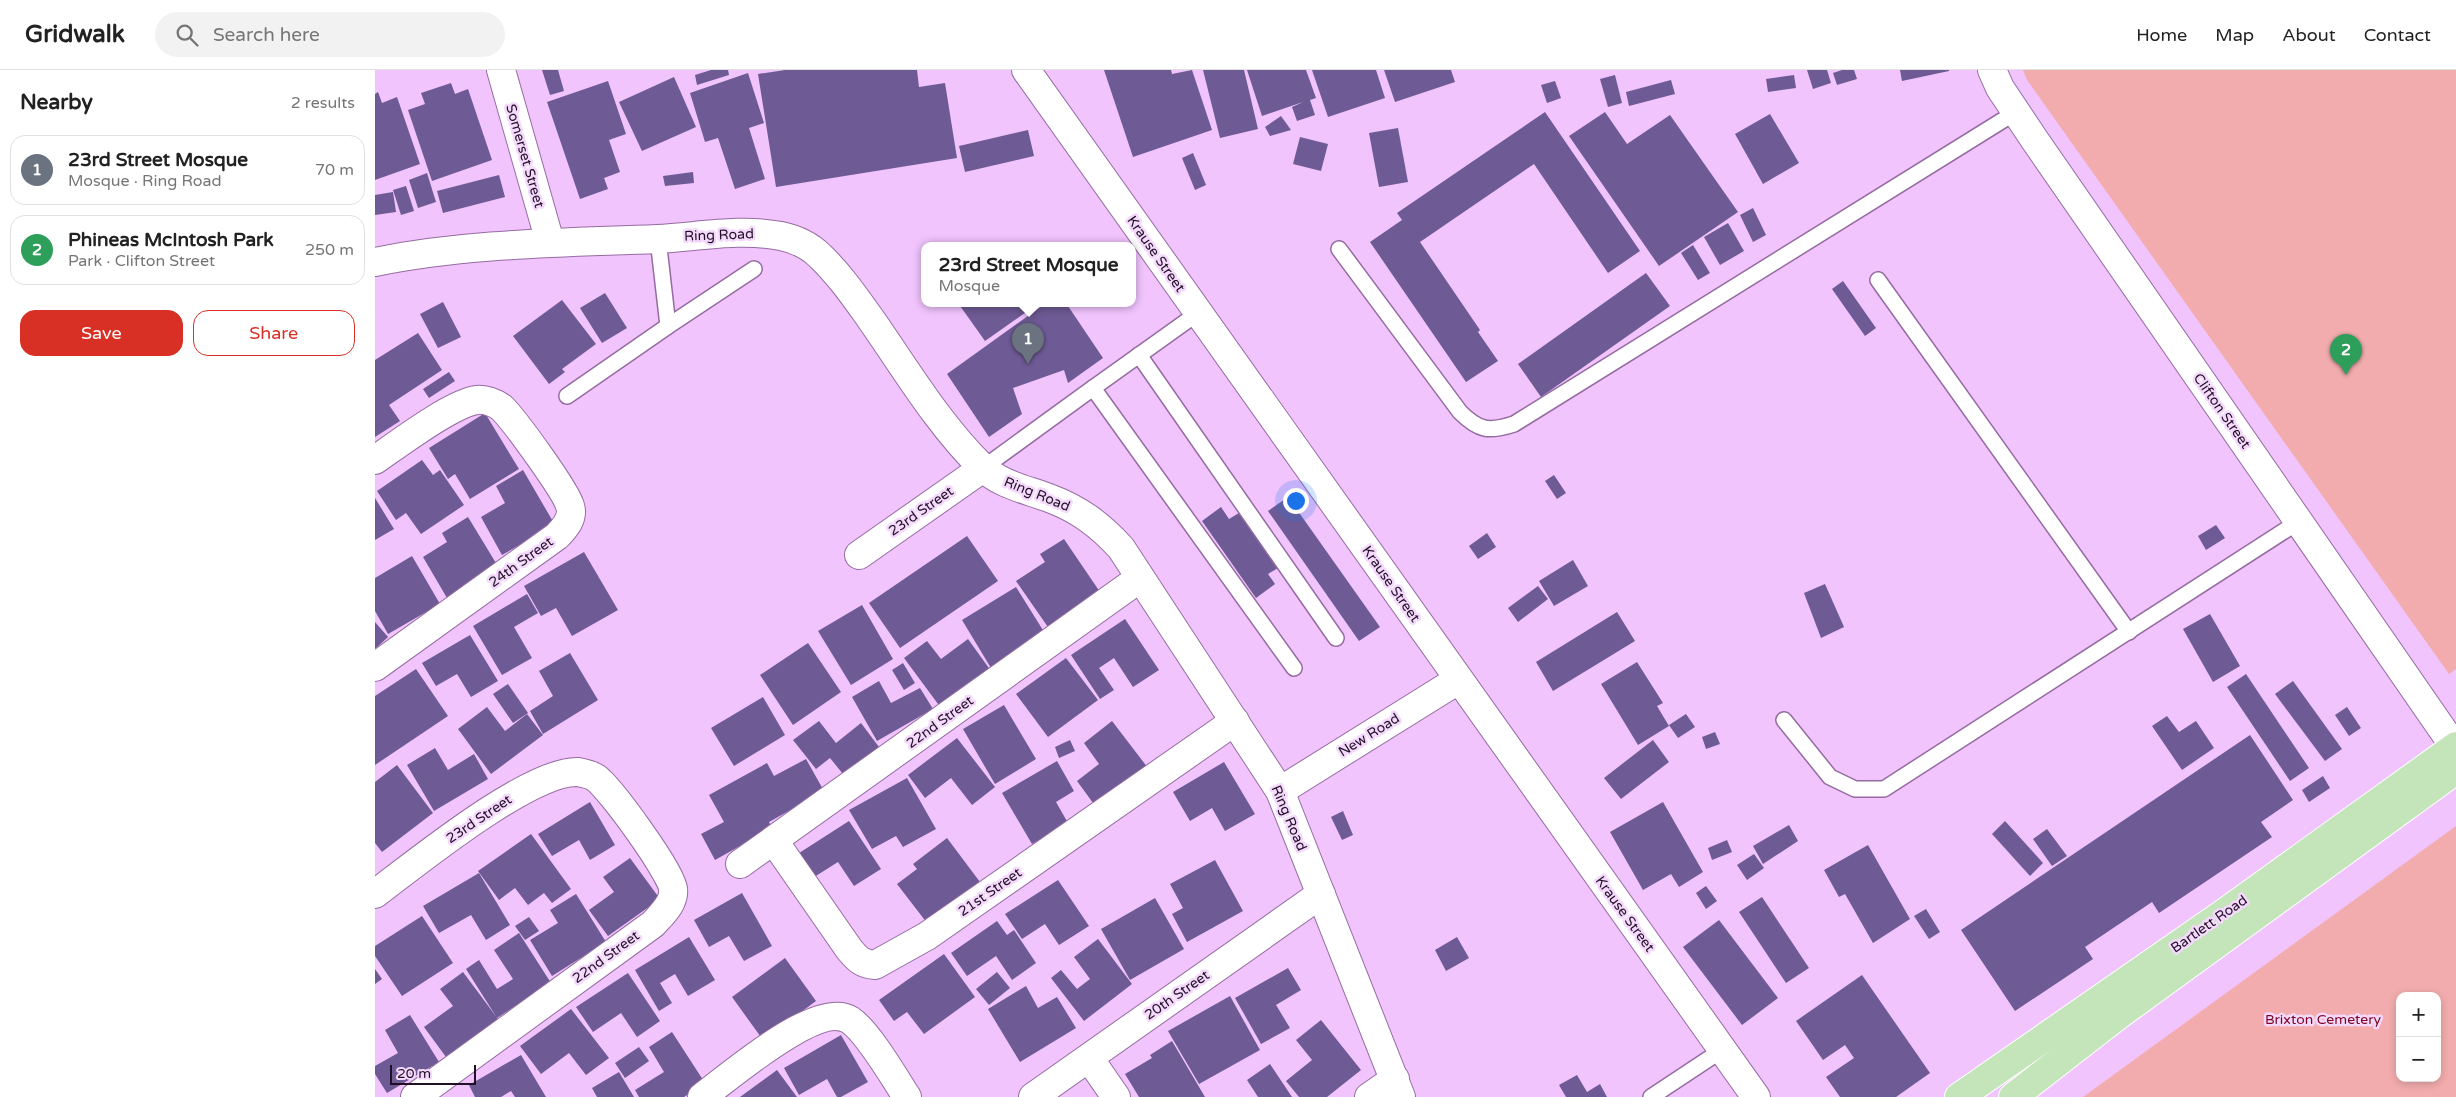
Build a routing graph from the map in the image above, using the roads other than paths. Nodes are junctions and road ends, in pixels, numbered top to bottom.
1 (501, 70) edge
2 (1026, 70) edge
3 (1992, 70) edge
4 (2016, 112) junction
5 (658, 238) junction
6 (549, 242) junction
7 (1339, 249) dead end
8 (375, 262) edge
9 (754, 269) dead end
10 (1878, 280) dead end
11 (1198, 313) junction
12 (668, 326) junction
13 (1139, 355) junction
14 (1093, 388) junction
15 (567, 396) dead end
16 (375, 460) edge
17 (983, 468) junction
18 (2299, 522) junction
19 (859, 555) dead end
20 (1140, 578) junction
21 (2129, 632) junction
22 (1336, 638) dead end
23 (375, 667) edge
24 (1294, 668) dead end
25 (1458, 680) junction
26 (1784, 720) dead end
27 (1235, 721) junction
28 (2456, 753) edge
29 (594, 776) joint
30 (1279, 791) junction
31 (774, 841) junction
32 (740, 864) dead end
33 (375, 894) edge
34 (1321, 894) junction
35 (1722, 1050) junction
36 (1089, 1058) junction
37 (1398, 1088) edge
38 (415, 1097) edge
39 (702, 1097) edge
40 (907, 1097) edge
41 (1033, 1097) edge
42 (1116, 1097) edge
43 (1369, 1097) edge
44 (1651, 1097) edge
45 (1756, 1097) edge
46 (1959, 1097) edge
47 (2013, 1097) edge

1 - 6 street, Somerset Street
2 - 11 street, Krause Street
3 - 4 street, Clifton Street
4 - 7 lane
4 - 18 street, Clifton Street
5 - 6 street, Ring Road
5 - 12 lane
5 - 17 street, Ring Road
6 - 8 street, Ring Road
9 - 12 lane
10 - 21 lane
11 - 13 lane
11 - 25 street, Krause Street
12 - 15 lane
13 - 14 lane
13 - 22 lane
14 - 17 lane
14 - 24 lane
16 - 23 street, 24th Street
17 - 19 street, 23rd Street
17 - 20 street, Ring Road
18 - 21 lane
18 - 28 street, Clifton Street
20 - 27 street, Ring Road
20 - 31 street, 22nd Street
21 - 26 lane
25 - 30 street, New Road
25 - 35 street, Krause Street
27 - 30 street, Ring Road
27 - 31 street, 21st Street
28 - 46 main road, Bartlett Road
28 - 47 main road, Bartlett Road
29 - 33 street, 23rd Street
29 - 38 street, 22nd Street
30 - 34 street, Ring Road
31 - 32 street, 22nd Street
34 - 36 street, 20th Street
34 - 37 street, Ring Road
35 - 44 lane
35 - 45 street, Krause Street
36 - 41 street, 20th Street
36 - 42 street
37 - 43 street
39 - 40 street

